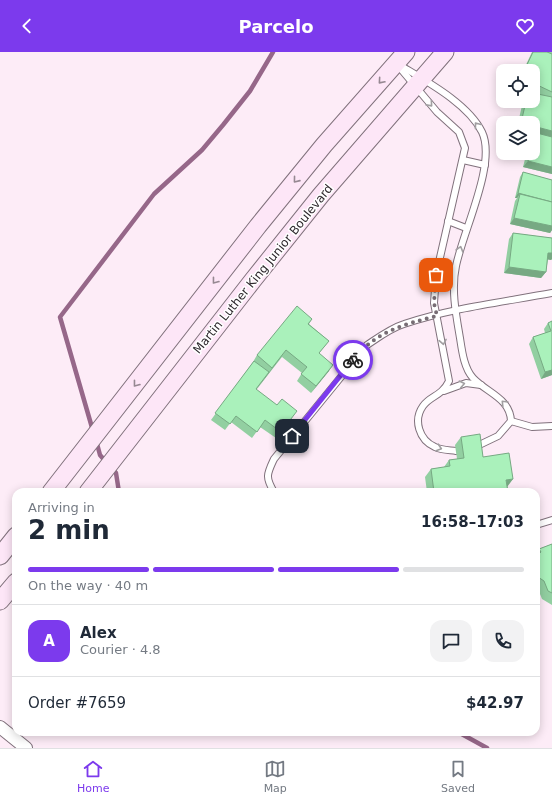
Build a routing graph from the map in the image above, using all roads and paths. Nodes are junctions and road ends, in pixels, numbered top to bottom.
1 (445, 52) edge
2 (401, 58) edge
3 (418, 82) junction
4 (463, 160) junction
5 (485, 165) junction
6 (448, 221) junction
7 (466, 228) junction
8 (552, 293) edge
9 (456, 312) junction
10 (437, 316) junction
11 (481, 385) junction
12 (444, 391) junction
13 (512, 421) junction
14 (552, 426) edge
15 (475, 447) edge
16 (456, 451) dead end
17 (54, 488) edge
18 (91, 488) edge
19 (272, 488) edge
20 (552, 520) edge
21 (540, 524) edge
22 (12, 541) edge
23 (0, 556) edge
24 (12, 587) edge
25 (0, 601) edge
26 (0, 727) edge
27 (26, 748) edge

1 - 3 main road, Martin Luther King Junior Boulevard
2 - 3 lane
2 - 3 lane
2 -> 17 main road
3 -> 4 lane
5 -> 3 lane
3 - 18 main road, Martin Luther King Junior Boulevard
4 - 5 lane
4 - 6 lane
5 - 7 lane
6 - 7 lane
6 - 10 lane
9 -> 7 lane
8 - 9 lane
9 - 10 lane
9 - 11 lane
10 -> 12 lane
10 - 19 lane
12 -> 11 lane
13 -> 11 lane
12 -> 16 lane
13 - 14 lane
13 - 15 lane
20 - 21 lane
22 - 23 main road
24 - 25 main road
26 - 27 street

